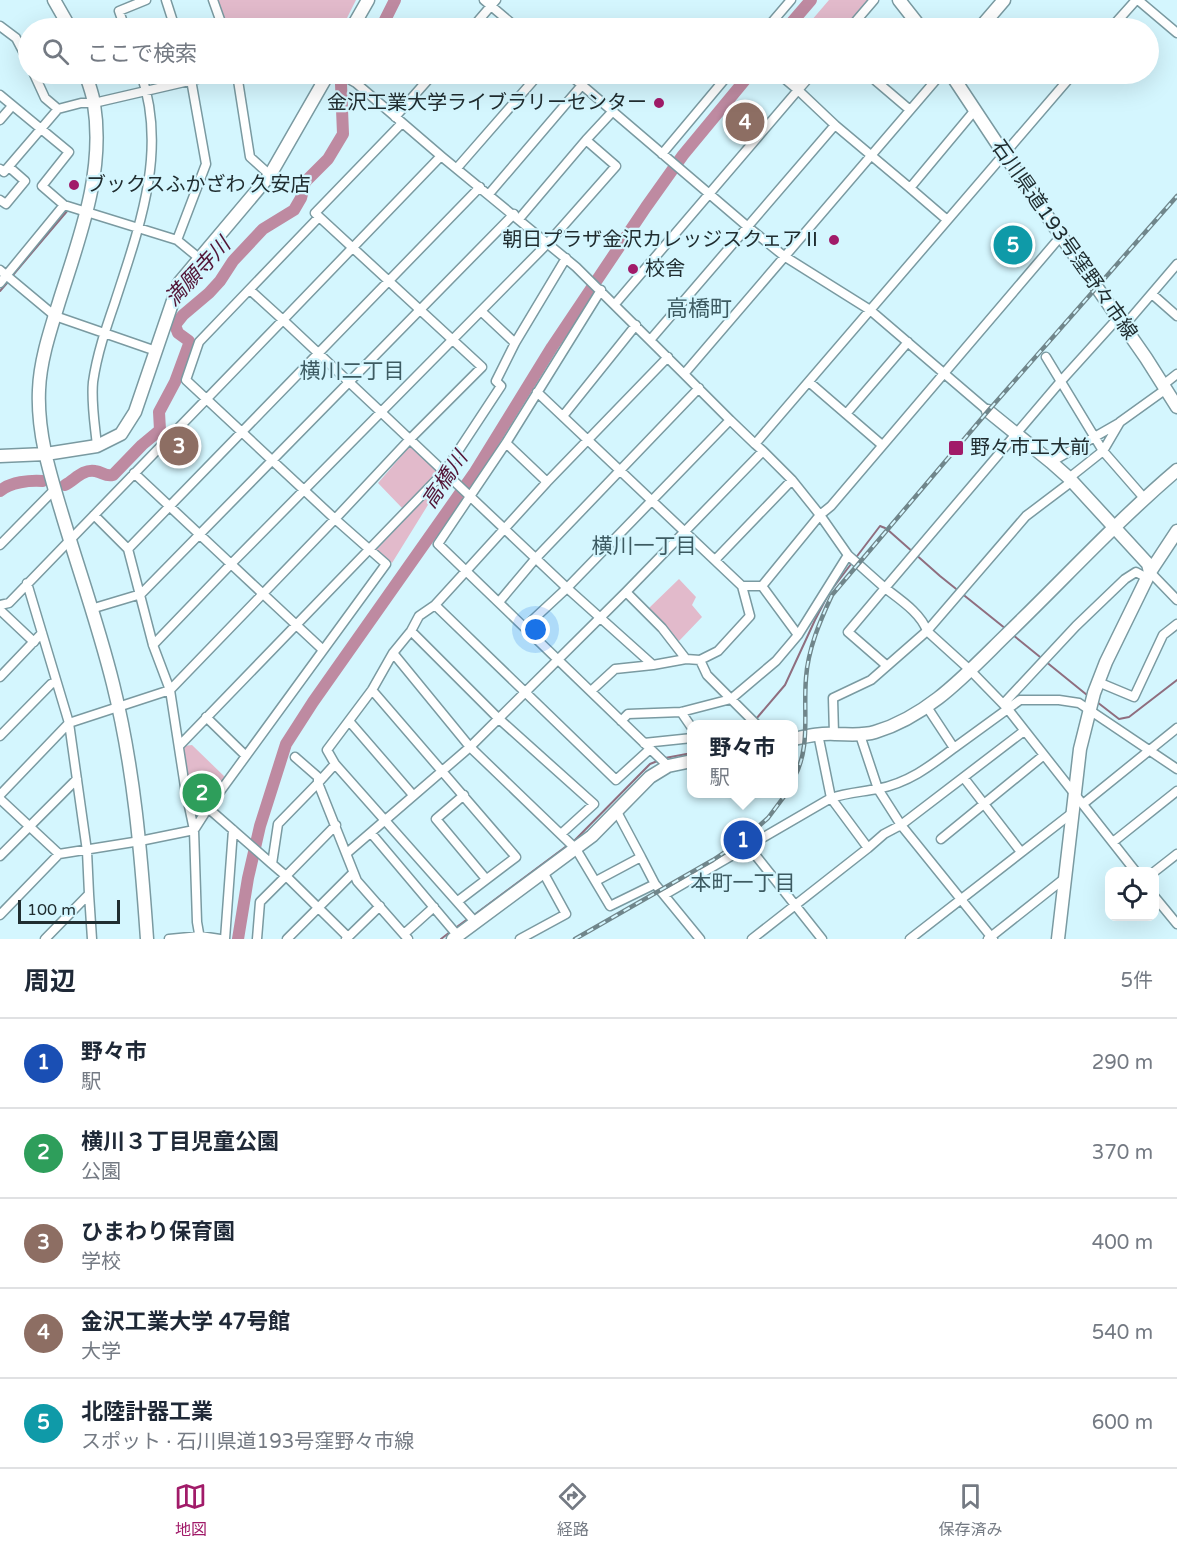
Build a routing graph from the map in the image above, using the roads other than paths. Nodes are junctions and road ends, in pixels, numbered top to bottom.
1 (54, 0) edge
2 (146, 0) edge
3 (166, 0) edge
4 (213, 0) edge
5 (368, 0) edge
6 (791, 0) edge
7 (874, 0) edge
8 (899, 0) edge
9 (1005, 0) edge
10 (1137, 0) edge
11 (490, 2) edge
12 (64, 18) edge
13 (121, 18) edge
14 (172, 18) edge
15 (219, 18) edge
16 (358, 18) edge
17 (479, 18) edge
18 (507, 18) edge
19 (776, 18) edge
20 (859, 18) edge
21 (913, 18) edge
22 (989, 18) edge
23 (1120, 18) edge
24 (1159, 18) edge
25 (1159, 18) edge
26 (0, 26) edge
27 (1177, 33) edge
28 (18, 42) edge
29 (39, 84) edge
30 (89, 84) edge
31 (145, 84) edge
32 (167, 84) edge
33 (192, 84) edge
34 (239, 84) edge
35 (322, 84) edge
36 (357, 84) edge
37 (426, 84) edge
38 (530, 84) edge
39 (721, 84) edge
40 (791, 84) edge
41 (803, 84) edge
42 (880, 84) edge
43 (932, 84) edge
44 (958, 84) edge
45 (1064, 84) edge
46 (582, 85) joint
47 (147, 90) junction
48 (798, 90) junction
49 (0, 95) edge
50 (94, 103) junction
51 (12, 106) junction
52 (58, 109) junction
53 (910, 110) junction
54 (975, 110) junction
55 (613, 111) junction
56 (0, 120) edge
57 (399, 120) junction
58 (835, 125) junction
59 (42, 130) junction
60 (586, 140) junction
61 (663, 154) junction
62 (1004, 154) junction
63 (872, 155) junction
64 (441, 156) junction
65 (457, 168) junction
66 (3, 172) edge
67 (270, 175) junction
68 (480, 187) junction
69 (910, 188) junction
70 (710, 194) junction
71 (489, 195) junction
72 (0, 200) edge
73 (64, 205) junction
74 (88, 212) junction
75 (319, 217) junction
76 (516, 217) junction
77 (946, 219) junction
78 (748, 227) junction
79 (139, 229) junction
80 (1061, 236) junction
81 (177, 240) junction
82 (548, 243) junction
83 (353, 248) junction
84 (784, 256) junction
85 (199, 258) junction
86 (566, 258) junction
87 (1177, 264) edge
88 (3, 272) edge
89 (389, 281) junction
90 (0, 283) edge
91 (250, 290) junction
92 (601, 290) junction
93 (1152, 294) junction
94 (615, 304) junction
95 (420, 310) junction
96 (870, 310) junction
97 (481, 311) junction
98 (55, 316) junction
99 (1177, 316) edge
100 (283, 320) junction
101 (1121, 322) junction
102 (636, 325) junction
103 (105, 332) junction
104 (651, 339) junction
105 (453, 340) junction
106 (908, 342) junction
107 (515, 344) junction
108 (156, 351) junction
109 (318, 353) junction
110 (668, 357) junction
111 (1046, 357) dead end
112 (482, 368) junction
113 (945, 373) junction
114 (684, 374) junction
115 (1177, 374) edge
116 (496, 381) junction
117 (1061, 381) junction
118 (350, 382) junction
119 (809, 382) junction
120 (1165, 387) junction
121 (699, 388) junction
122 (537, 392) junction
123 (206, 399) junction
124 (1177, 408) edge
125 (988, 411) joint
126 (381, 413) junction
127 (846, 414) junction
128 (563, 416) junction
129 (730, 420) junction
130 (1120, 422) junction
131 (242, 432) junction
132 (1017, 434) junction
133 (1094, 436) junction
134 (410, 439) junction
135 (589, 441) junction
136 (506, 443) junction
137 (755, 444) junction
138 (882, 445) junction
139 (97, 446) junction
140 (763, 451) junction
141 (1103, 451) junction
142 (46, 454) junction
143 (0, 456) edge
144 (273, 462) junction
145 (1051, 462) junction
146 (620, 470) junction
147 (1177, 470) edge
148 (134, 473) junction
149 (448, 473) junction
150 (792, 480) junction
151 (1070, 480) junction
152 (547, 482) junction
153 (55, 489) junction
154 (304, 490) junction
155 (472, 496) junction
156 (1144, 498) junction
157 (653, 500) junction
158 (169, 506) junction
159 (94, 515) junction
160 (820, 515) junction
161 (335, 519) junction
162 (1113, 528) junction
163 (504, 530) junction
164 (1177, 531) edge
165 (685, 532) junction
166 (200, 535) junction
167 (70, 541) junction
168 (0, 545) edge
169 (128, 549) junction
170 (369, 550) junction
171 (536, 558) junction
172 (851, 558) junction
173 (715, 560) junction
174 (231, 564) junction
175 (466, 571) junction
176 (1149, 575) junction
177 (27, 583) junction
178 (742, 586) junction
179 (762, 586) junction
180 (567, 588) junction
181 (885, 588) junction
182 (626, 592) junction
183 (141, 594) junction
184 (263, 594) junction
185 (1177, 600) edge
186 (499, 602) junction
187 (0, 605) edge
188 (435, 605) junction
189 (92, 609) junction
190 (0, 610) edge
191 (601, 617) junction
192 (1177, 624) edge
193 (295, 625) junction
194 (525, 627) junction
195 (411, 631) junction
196 (927, 631) junction
197 (42, 633) junction
198 (798, 634) junction
199 (34, 642) junction
200 (153, 645) junction
201 (322, 649) junction
202 (393, 653) junction
203 (686, 659) junction
204 (559, 660) junction
205 (700, 660) junction
206 (653, 665) junction
207 (886, 665) junction
208 (970, 670) junction
209 (0, 677) edge
210 (56, 682) junction
211 (1098, 682) junction
212 (170, 690) junction
213 (372, 690) junction
214 (591, 690) junction
215 (524, 692) junction
216 (730, 699) junction
217 (1092, 703) junction
218 (118, 707) junction
219 (927, 707) junction
220 (1007, 708) junction
221 (681, 712) junction
222 (206, 717) junction
223 (498, 718) junction
224 (752, 720) edge
225 (349, 721) junction
226 (621, 721) junction
227 (687, 721) edge
228 (69, 723) junction
229 (1177, 728) edge
230 (1024, 731) junction
231 (818, 734) junction
232 (834, 734) junction
233 (860, 735) junction
234 (0, 736) edge
235 (798, 738) edge
236 (687, 739) edge
237 (180, 745) junction
238 (647, 746) junction
239 (470, 747) junction
240 (954, 748) junction
241 (1148, 751) junction
242 (1044, 755) junction
243 (246, 756) junction
244 (295, 757) dead end
245 (687, 761) edge
246 (664, 762) junction
247 (335, 764) junction
248 (443, 770) junction
249 (1177, 770) edge
250 (964, 778) junction
251 (77, 779) junction
252 (318, 783) junction
253 (878, 789) junction
254 (1177, 791) edge
255 (413, 795) junction
256 (464, 795) junction
257 (0, 797) edge
258 (831, 798) junction
259 (1079, 799) junction
260 (984, 803) junction
261 (208, 808) junction
262 (617, 812) junction
263 (1072, 813) junction
264 (386, 820) junction
265 (336, 825) junction
266 (901, 825) junction
267 (29, 826) junction
268 (194, 830) junction
269 (236, 833) junction
270 (371, 833) junction
271 (561, 834) junction
272 (941, 838) dead end
273 (140, 841) junction
274 (1113, 842) junction
275 (573, 846) junction
276 (749, 847) junction
277 (868, 848) junction
278 (87, 850) junction
279 (1021, 852) junction
280 (347, 853) junction
281 (59, 854) junction
282 (1177, 854) edge
283 (0, 856) edge
284 (641, 857) junction
285 (270, 862) junction
286 (1132, 867) edge
287 (1159, 869) edge
288 (543, 872) junction
289 (353, 873) junction
290 (285, 876) junction
291 (1065, 878) junction
292 (486, 879) junction
293 (596, 881) junction
294 (655, 884) junction
295 (89, 894) junction
296 (664, 895) junction
297 (961, 899) junction
298 (458, 901) junction
299 (1159, 901) edge
300 (795, 905) junction
301 (380, 906) junction
302 (318, 908) junction
303 (434, 908) junction
304 (0, 915) edge
305 (472, 918) junction
306 (1177, 924) edge
307 (454, 934) edge
308 (406, 936) edge
309 (200, 938) edge
310 (347, 938) edge
311 (990, 938) edge
312 (45, 939) edge
313 (92, 939) edge
314 (147, 939) edge
315 (169, 939) edge
316 (220, 939) edge
317 (225, 939) edge
318 (257, 939) edge
319 (287, 939) edge
320 (520, 939) edge
321 (700, 939) edge
322 (752, 939) edge
323 (822, 939) edge
324 (910, 939) edge
325 (1058, 939) edge

1 - 12 street
2 - 13 street
3 - 14 street
4 - 15 street
5 - 16 street
6 - 19 street
7 - 20 street
8 - 21 street
9 - 22 street
10 - 23 street
10 - 25 street
11 - 17 street
11 - 18 street
24 - 27 street
26 - 28 street
29 - 52 street
30 - 50 street
31 - 47 street
32 - 47 street
33 - 81 street
34 - 67 street
35 - 67 street
36 - 57 street
37 - 57 street
38 - 65 street
39 - 61 street
40 - 48 street
41 - 48 street
42 - 53 street
43 - 53 street
44 - 54 street, 石川県道193号窪野々市線
45 - 62 street
46 - 55 street
46 - 71 street
47 - 50 street
47 - 79 street
48 - 58 street
48 - 70 street
49 - 51 street
50 - 52 street
50 - 74 street
51 - 56 street
51 - 59 street
52 - 59 street
53 - 63 street
54 - 62 street, 石川県道193号窪野々市線
54 - 69 street
55 - 60 street
55 - 61 street
57 - 64 street
57 - 75 street
58 - 63 street
58 - 78 street
59 - 66 street
59 - 73 street
60 - 76 street
60 - 82 street
61 - 70 street
62 - 77 street
62 - 80 street, 石川県道193号窪野々市線
63 - 69 street
63 - 84 street
64 - 65 street
64 - 83 street
65 - 68 street
66 - 72 street
67 - 85 street
68 - 71 street
68 - 89 street
69 - 77 street
70 - 78 street
70 - 94 street
71 - 76 street
73 - 74 street
73 - 88 street
74 - 79 street
74 - 98 street
75 - 83 street
75 - 91 street
76 - 82 street
76 - 95 street
77 - 96 street
78 - 84 street
78 - 104 street
79 - 81 street
79 - 103 street
80 - 101 street, 石川県道193号窪野々市線
80 - 113 street
81 - 85 street
82 - 86 street
82 - 97 street
83 - 89 street
83 - 100 street
84 - 96 street
84 - 114 street
85 - 108 street
86 - 92 street
86 - 107 street
87 - 93 street
88 - 90 street
88 - 98 street
89 - 95 street
89 - 109 street
91 - 100 street
91 - 123 street
92 - 94 street
92 - 122 street
93 - 99 street
93 - 101 street
94 - 102 street
95 - 105 street
95 - 118 street
96 - 106 street
96 - 119 street
97 - 105 street
97 - 107 street
98 - 103 street
98 - 142 street
100 - 109 street
100 - 123 street
101 - 117 street
101 - 120 street, 石川県道193号窪野々市線
102 - 104 street
102 - 128 street
103 - 108 street
103 - 139 street
104 - 110 street
105 - 112 street
105 - 126 street
106 - 113 street
106 - 127 street
107 - 116 street
108 - 139 street
109 - 118 street
109 - 131 street
110 - 114 street
110 - 135 street
111 - 117 street
112 - 116 street
112 - 134 street
113 - 125 street
113 - 138 street
114 - 121 street
115 - 120 street
116 - 149 street
117 - 132 street
117 - 133 street
118 - 126 street
118 - 144 street
119 - 127 street
119 - 137 street
120 - 124 street, 石川県道193号窪野々市線
120 - 130 street
121 - 129 street
121 - 146 street
122 - 128 street
122 - 136 street
123 - 131 street
123 - 148 street
125 - 132 street
126 - 134 street
126 - 154 street
127 - 138 street
128 - 135 street
129 - 137 street
129 - 157 street
130 - 133 street
130 - 141 street
131 - 144 street
131 - 158 street
132 - 145 street
132 - 181 street
133 - 141 street
133 - 145 street
134 - 149 street
134 - 161 street
135 - 146 street
135 - 152 street
136 - 152 street
136 - 155 street
137 - 140 street
138 - 160 street
139 - 142 street
140 - 150 street
140 - 165 street
141 - 151 street
141 - 156 street
142 - 143 street
142 - 153 street
144 - 154 street
144 - 166 street
145 - 151 street
146 - 157 street
146 - 171 street
147 - 156 street
148 - 158 street
148 - 159 street
149 - 155 street
149 - 170 street
150 - 160 street
150 - 173 street
151 - 162 street
151 - 196 street
152 - 163 street
153 - 167 street
153 - 168 street
154 - 161 street
154 - 174 street
155 - 163 street
155 - 175 street
156 - 162 street
157 - 165 street
157 - 180 street
158 - 166 street
158 - 169 street
159 - 167 street
159 - 169 street
160 - 172 street
160 - 179 street
161 - 170 street
161 - 184 street
162 - 176 street
162 - 208 street
163 - 171 street
163 - 175 street
164 - 176 street
165 - 173 street
165 - 182 street
166 - 174 street
166 - 183 street
167 - 177 street
167 - 189 street
169 - 183 street
170 - 193 street
170 - 201 street
171 - 180 street
171 - 186 street
172 - 181 street
172 - 198 street
173 - 178 street
174 - 184 street
174 - 200 street
175 - 186 street
175 - 188 street
176 - 185 street
176 - 211 street
176 - 220 street
177 - 187 street
177 - 197 street
178 - 179 street
178 - 205 street
179 - 198 street
180 - 191 street
180 - 194 street
181 - 196 street
181 - 207 street
182 - 191 street
182 - 203 street
183 - 189 street
183 - 200 street
184 - 193 street
184 - 212 street
186 - 194 street
188 - 195 street
188 - 215 street
189 - 218 street
190 - 199 street
191 - 204 street
191 - 206 street
192 - 211 street
193 - 201 street
193 - 222 street
194 - 204 street
195 - 202 street
195 - 223 street
196 - 207 street
196 - 208 street
197 - 199 street
197 - 210 street
198 - 216 street
199 - 209 street
200 - 212 street
201 - 243 street
202 - 213 street
202 - 239 street
203 - 205 street
203 - 206 street
204 - 214 street
204 - 215 street
205 - 216 street
206 - 214 street
207 - 232 street
208 - 219 street
208 - 220 street
210 - 228 street
210 - 234 street
211 - 217 street
212 - 218 street
212 - 237 street
213 - 225 street
213 - 248 street
214 - 226 street
215 - 223 street
215 - 238 street
216 - 221 street
216 - 224 street
217 - 220 street
217 - 241 street
217 - 259 street
218 - 228 street
218 - 273 street
219 - 233 street
219 - 240 street
220 - 230 street
220 - 240 street
221 - 226 street
221 - 227 street
222 - 237 street
222 - 243 street
223 - 239 street
223 - 271 street
225 - 247 street
225 - 255 street
226 - 238 street
228 - 251 street
228 - 257 street
229 - 241 street
230 - 242 street
230 - 250 street
231 - 232 street
231 - 235 street
231 - 258 street
232 - 233 street
233 - 253 street
236 - 238 street
237 - 268 street
238 - 246 street
239 - 248 street
239 - 271 street
240 - 253 street
241 - 249 street
241 - 259 street
242 - 259 street
242 - 260 street
243 - 261 street
244 - 252 street
245 - 246 street
246 - 262 street
247 - 252 street
247 - 264 street
248 - 255 street
248 - 256 street
250 - 260 street
250 - 266 street
251 - 267 street
251 - 278 street
252 - 265 street
252 - 285 street
253 - 258 street
253 - 266 street
254 - 274 street
255 - 264 street
256 - 292 street
256 - 292 street
257 - 267 street
258 - 276 street
258 - 277 street
259 - 263 street
259 - 274 street
260 - 272 street
260 - 279 street
261 - 268 street
261 - 269 street
262 - 275 street
262 - 284 street
263 - 279 street
263 - 291 street
264 - 270 street
264 - 298 street
265 - 280 street
265 - 290 street
266 - 277 street
266 - 297 street
267 - 281 street
267 - 283 street
268 - 273 street
268 - 309 street
269 - 285 street
269 - 317 street
270 - 280 street
270 - 303 street
271 - 275 street
273 - 278 street
273 - 314 street
274 - 286 street
275 - 288 street
275 - 293 street
276 - 296 street
276 - 300 street
277 - 300 street
278 - 281 street
278 - 295 street
279 - 297 street
280 - 289 street
281 - 304 street
282 - 287 street
284 - 293 street
284 - 294 street
285 - 290 street
288 - 305 street
288 - 320 street
289 - 301 street
289 - 302 street
290 - 302 street
290 - 318 street
291 - 311 street
291 - 325 street
292 - 298 street
293 - 294 street
294 - 296 street
295 - 312 street
295 - 313 street
296 - 321 street
297 - 311 street
297 - 324 street
298 - 305 street
299 - 306 street
300 - 322 street
300 - 323 street
301 - 308 street
301 - 310 street
302 - 310 street
302 - 319 street
303 - 307 street
303 - 308 street
305 - 307 street
309 - 315 street
309 - 316 street

